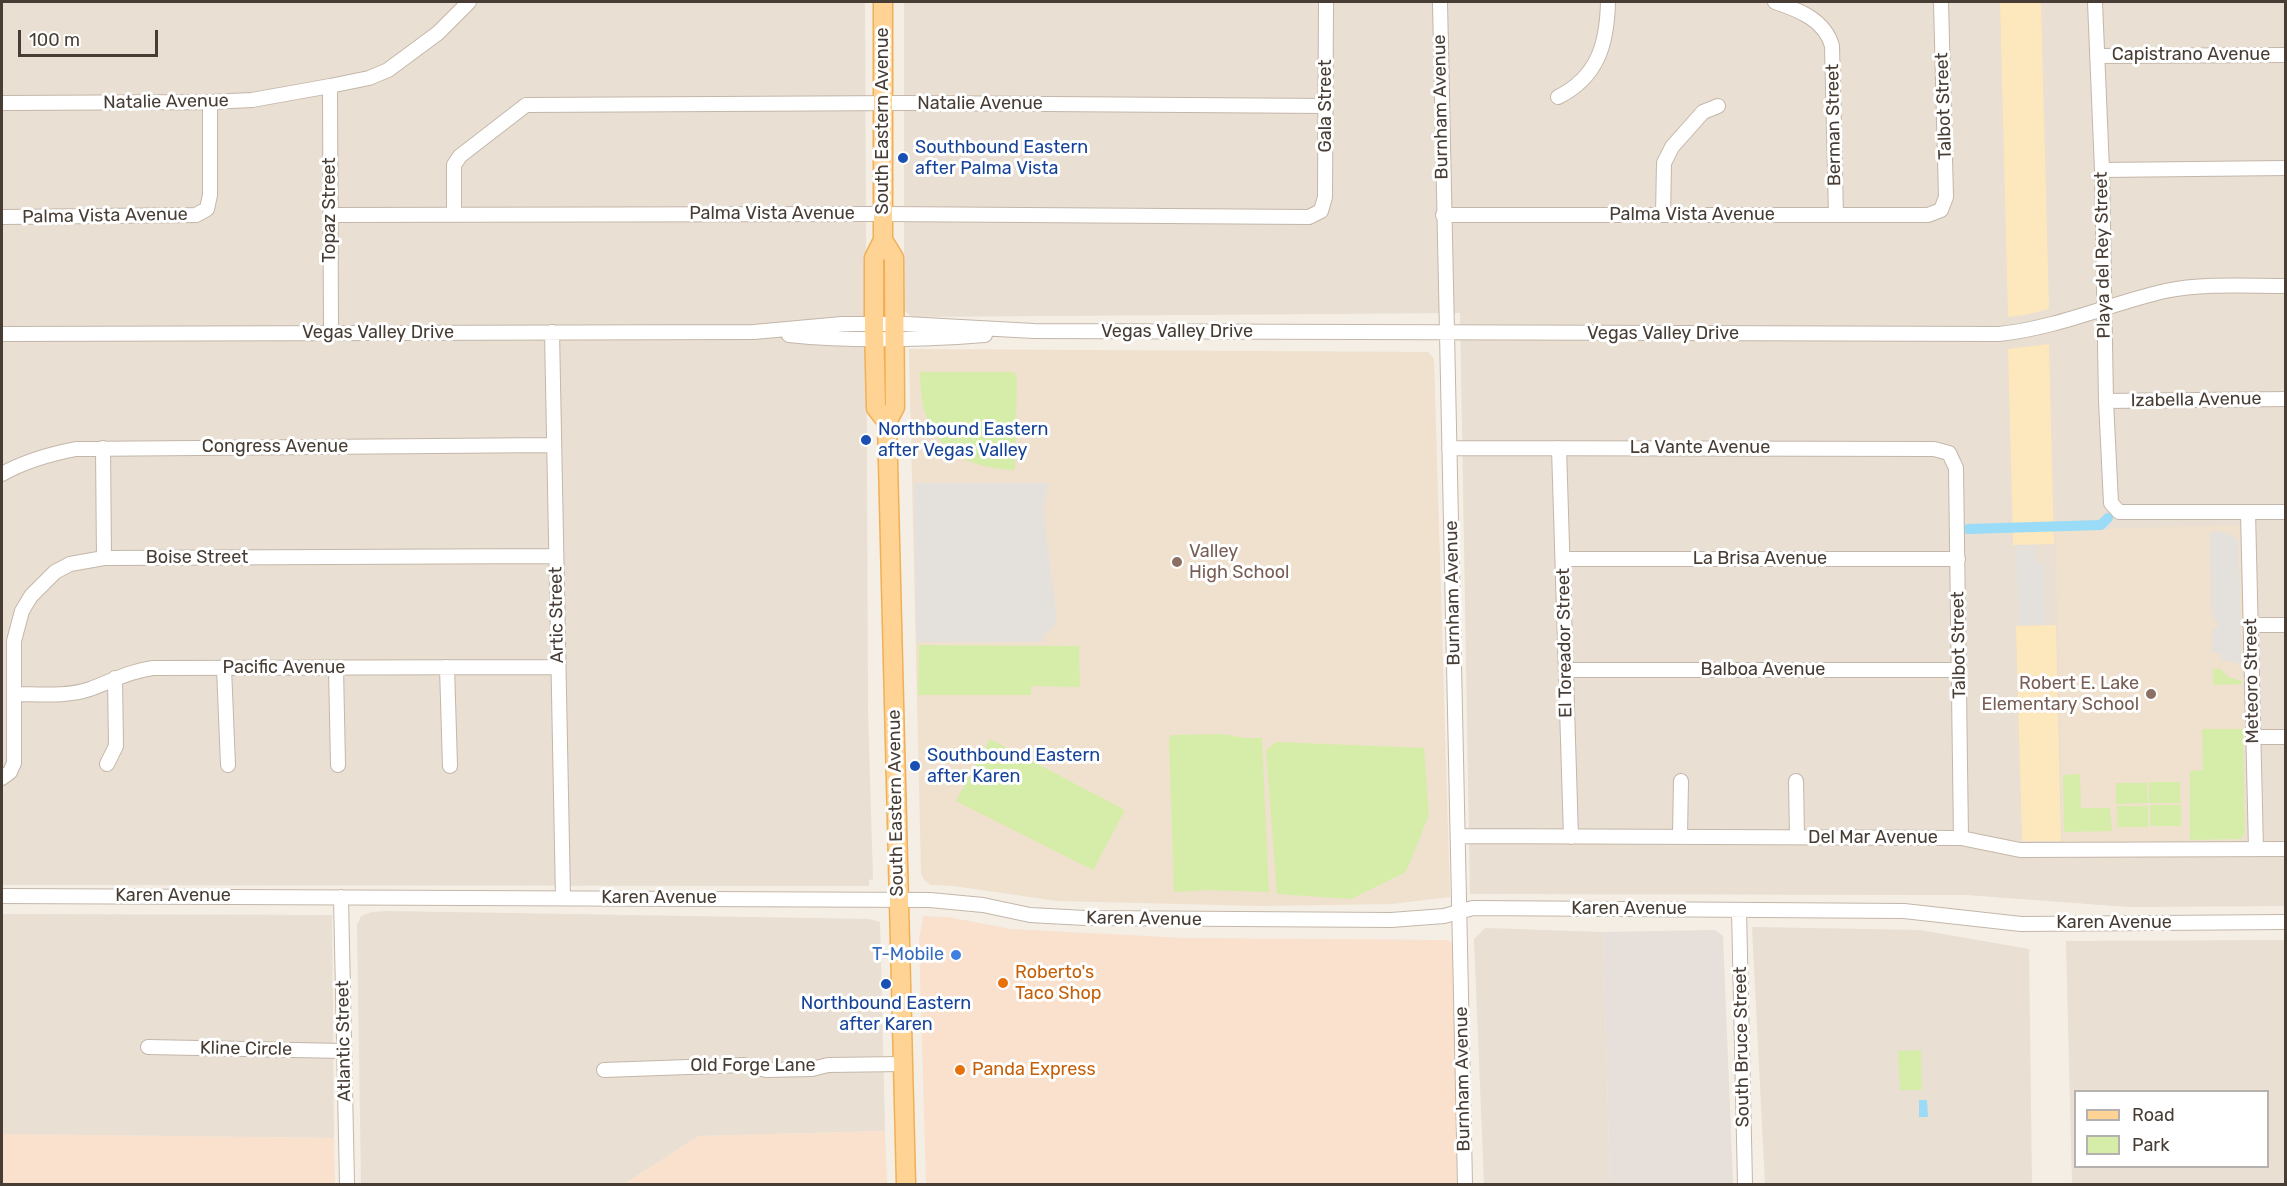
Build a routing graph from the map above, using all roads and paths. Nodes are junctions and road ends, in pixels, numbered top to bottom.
1 (469, 2) edge
2 (883, 2) edge
3 (1326, 2) edge
4 (1440, 2) edge
5 (1608, 2) edge
6 (1775, 2) edge
7 (1941, 2) edge
8 (2095, 2) edge
9 (2286, 55) edge
10 (2097, 56) junction
11 (330, 87) junction
12 (1558, 97) dead end
13 (210, 102) junction
14 (2, 103) edge
15 (883, 103) junction
16 (1326, 106) junction
17 (1718, 106) dead end
18 (2286, 168) edge
19 (2102, 171) junction
20 (1941, 210) joint
21 (1321, 211) joint
22 (454, 214) junction
23 (883, 214) junction
24 (330, 215) junction
25 (1443, 215) junction
26 (1663, 215) junction
27 (1836, 215) junction
28 (2, 217) edge
29 (883, 240) junction
30 (2286, 286) edge
31 (2105, 309) junction
32 (552, 332) junction
33 (874, 332) junction
34 (895, 332) junction
35 (331, 333) junction
36 (1447, 333) junction
37 (2, 334) edge
38 (2286, 399) edge
39 (2106, 400) junction
40 (887, 422) junction
41 (554, 445) junction
42 (103, 448) junction
43 (1449, 448) junction
44 (1560, 448) junction
45 (1950, 453) joint
46 (2, 474) edge
47 (2286, 512) edge
48 (2248, 513) junction
49 (556, 556) junction
50 (104, 558) junction
51 (1563, 559) junction
52 (1958, 559) junction
53 (2250, 625) junction
54 (2286, 625) edge
55 (558, 667) junction
56 (224, 668) junction
57 (336, 668) junction
58 (447, 668) junction
59 (1566, 670) junction
60 (1960, 670) junction
61 (115, 678) junction
62 (14, 694) junction
63 (2253, 737) junction
64 (2286, 737) edge
65 (107, 764) dead end
66 (228, 765) dead end
67 (338, 765) dead end
68 (450, 766) dead end
69 (6, 775) edge
70 (1681, 781) dead end
71 (1796, 781) dead end
72 (1459, 836) junction
73 (1570, 837) junction
74 (1680, 837) junction
75 (1797, 837) junction
76 (1961, 838) junction
77 (2256, 849) junction
78 (2286, 849) edge
79 (2, 896) edge
80 (342, 897) junction
81 (563, 898) junction
82 (899, 900) junction
83 (1739, 910) junction
84 (1458, 912) junction
85 (2286, 922) edge
86 (148, 1047) dead end
87 (344, 1051) junction
88 (903, 1064) junction
89 (604, 1070) dead end
90 (347, 1185) edge
91 (906, 1185) edge
92 (1465, 1185) edge
93 (1745, 1185) edge

1 - 11 street, Natalie Avenue
2 - 15 main road, South Eastern Avenue
3 - 16 street, Gala Street
4 - 25 street, Burnham Avenue
5 - 12 street
6 - 27 street, Berman Street
7 - 20 street, Talbot Street
8 - 10 street, Playa del Rey Street
9 - 10 street, Capistrano Avenue
10 - 19 street, Playa del Rey Street
11 - 13 street, Natalie Avenue
11 - 24 street, Topaz Street
13 - 14 street, Natalie Avenue
13 - 28 street, Palma Vista Avenue
15 - 16 street, Natalie Avenue
15 - 22 street, Natalie Avenue
15 - 23 main road, South Eastern Avenue
16 - 21 street, Gala Street
17 - 26 street
18 - 19 street
19 - 31 street, Playa del Rey Street
20 - 27 street, Palma Vista Avenue
21 - 23 street, Palma Vista Avenue
22 - 23 street, Palma Vista Avenue
22 - 24 street, Palma Vista Avenue
23 - 29 main road, South Eastern Avenue
24 - 35 street, Topaz Street
25 - 26 street, Palma Vista Avenue
25 - 36 street, Burnham Avenue
26 - 27 street, Palma Vista Avenue
29 - 33 main road, South Eastern Avenue
29 - 34 main road, South Eastern Avenue
30 - 31 street, Vegas Valley Drive
31 - 36 street, Vegas Valley Drive
31 - 39 street, Playa del Rey Street
32 - 33 street, Vegas Valley Drive
32 - 35 street, Vegas Valley Drive
32 - 41 street, Artic Street
33 - 34 street, Vegas Valley Drive
33 - 40 main road, South Eastern Avenue
34 - 36 street, Vegas Valley Drive
34 - 40 main road, South Eastern Avenue
35 - 37 street, Vegas Valley Drive
36 - 43 street, Burnham Avenue
38 - 39 street, Izabella Avenue
39 - 48 street, Playa del Rey Street
40 - 82 main road, South Eastern Avenue
41 - 42 street, Congress Avenue
41 - 49 street, Artic Street
42 - 46 street, Congress Avenue
42 - 50 street
43 - 44 street, La Vante Avenue
43 - 72 street, Burnham Avenue
44 - 45 street, La Vante Avenue
44 - 51 street, El Toreador Street
45 - 52 street, Talbot Street
47 - 48 street
48 - 53 street, Meteoro Street
49 - 50 street, Boise Street
49 - 55 street, Artic Street
50 - 62 street, Boise Street
51 - 52 street, La Brisa Avenue
51 - 59 street, El Toreador Street
52 - 60 street, Talbot Street
53 - 54 street
53 - 63 street, Meteoro Street
55 - 58 street, Pacific Avenue
55 - 81 street, Artic Street
56 - 57 street, Pacific Avenue
56 - 61 street, Pacific Avenue
56 - 66 street
57 - 58 street, Pacific Avenue
57 - 67 street
58 - 68 street
59 - 60 street, Balboa Avenue
59 - 73 street, El Toreador Street
60 - 76 street, Talbot Street
61 - 62 street, Pacific Avenue
61 - 65 street
62 - 69 street, Boise Street
63 - 64 street
63 - 77 street, Meteoro Street
70 - 74 street
71 - 75 street
72 - 73 street, Del Mar Avenue
72 - 84 street, Burnham Avenue
73 - 74 street, Del Mar Avenue
74 - 75 street, Del Mar Avenue
75 - 76 street, Del Mar Avenue
76 - 77 street, Del Mar Avenue
77 - 78 street, Del Mar Avenue
79 - 80 street, Karen Avenue
80 - 81 street, Karen Avenue
80 - 87 street, Atlantic Street
81 - 82 street, Karen Avenue
82 - 84 street, Karen Avenue
82 - 88 main road, South Eastern Avenue
83 - 84 street, Karen Avenue
83 - 85 street, Karen Avenue
83 - 93 street, South Bruce Street
84 - 92 street, Burnham Avenue
86 - 87 street, Kline Circle
87 - 90 street, Atlantic Street
88 - 89 street, Old Forge Lane
88 - 91 main road, South Eastern Avenue

